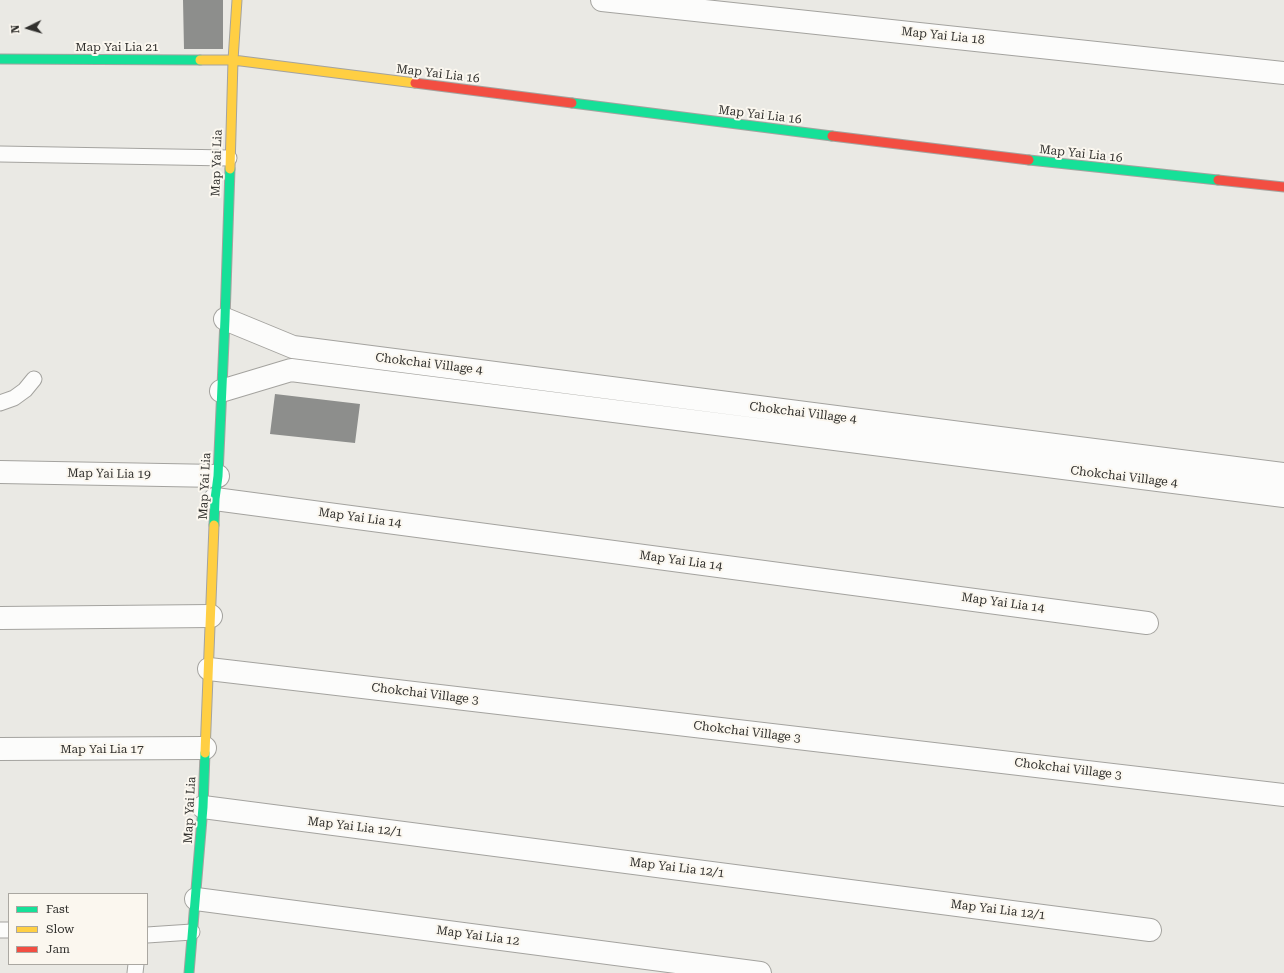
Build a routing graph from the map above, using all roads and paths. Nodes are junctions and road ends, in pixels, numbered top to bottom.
1 (237, 0) edge
2 (602, 0) edge
3 (0, 59) edge
4 (233, 60) junction
5 (1284, 73) edge
6 (0, 154) edge
7 (229, 158) junction
8 (1284, 187) edge
9 (225, 319) junction
10 (34, 379) dead end
11 (221, 391) junction
12 (638, 391) junction
13 (0, 403) edge
14 (635, 414) junction
15 (968, 434) junction
16 (964, 457) junction
17 (0, 472) edge
18 (1284, 474) edge
19 (218, 476) junction
20 (1284, 496) edge
21 (215, 499) junction
22 (211, 616) junction
23 (0, 618) edge
24 (1147, 623) dead end
25 (209, 669) junction
26 (205, 748) junction
27 (0, 749) edge
28 (1284, 795) edge
29 (203, 807) junction
30 (196, 899) junction
31 (1150, 930) dead end
32 (192, 932) junction
33 (148, 935) edge
34 (189, 973) edge
35 (760, 973) edge

1 - 4 street, Map Yai Lia
2 - 5 street, Map Yai Lia 18
3 - 4 street, Map Yai Lia 21
4 - 7 street, Map Yai Lia
4 - 8 street, Map Yai Lia 16
6 - 7 lane
7 - 9 street, Map Yai Lia
9 - 11 street, Map Yai Lia
9 - 12 street, Chokchai Village 4
10 - 13 lane
11 - 14 street, Chokchai Village 4
11 - 19 street, Map Yai Lia
12 - 14 street
12 - 15 street, Chokchai Village 4
14 - 16 street, Chokchai Village 4
15 - 16 street
15 - 18 street, Chokchai Village 4
16 - 20 street, Chokchai Village 4
17 - 19 street, Map Yai Lia 19
19 - 21 street, Map Yai Lia
21 - 22 street, Map Yai Lia
21 - 24 street, Map Yai Lia 14
22 - 23 street
22 - 25 street, Map Yai Lia
25 - 26 street, Map Yai Lia
25 - 28 street, Chokchai Village 3
26 - 27 street, Map Yai Lia 17
26 - 29 street, Map Yai Lia
29 - 30 street, Map Yai Lia
29 - 31 street, Map Yai Lia 12/1
30 - 32 street, Map Yai Lia
30 - 35 street, Map Yai Lia 12
32 - 33 lane
32 - 34 street, Map Yai Lia

